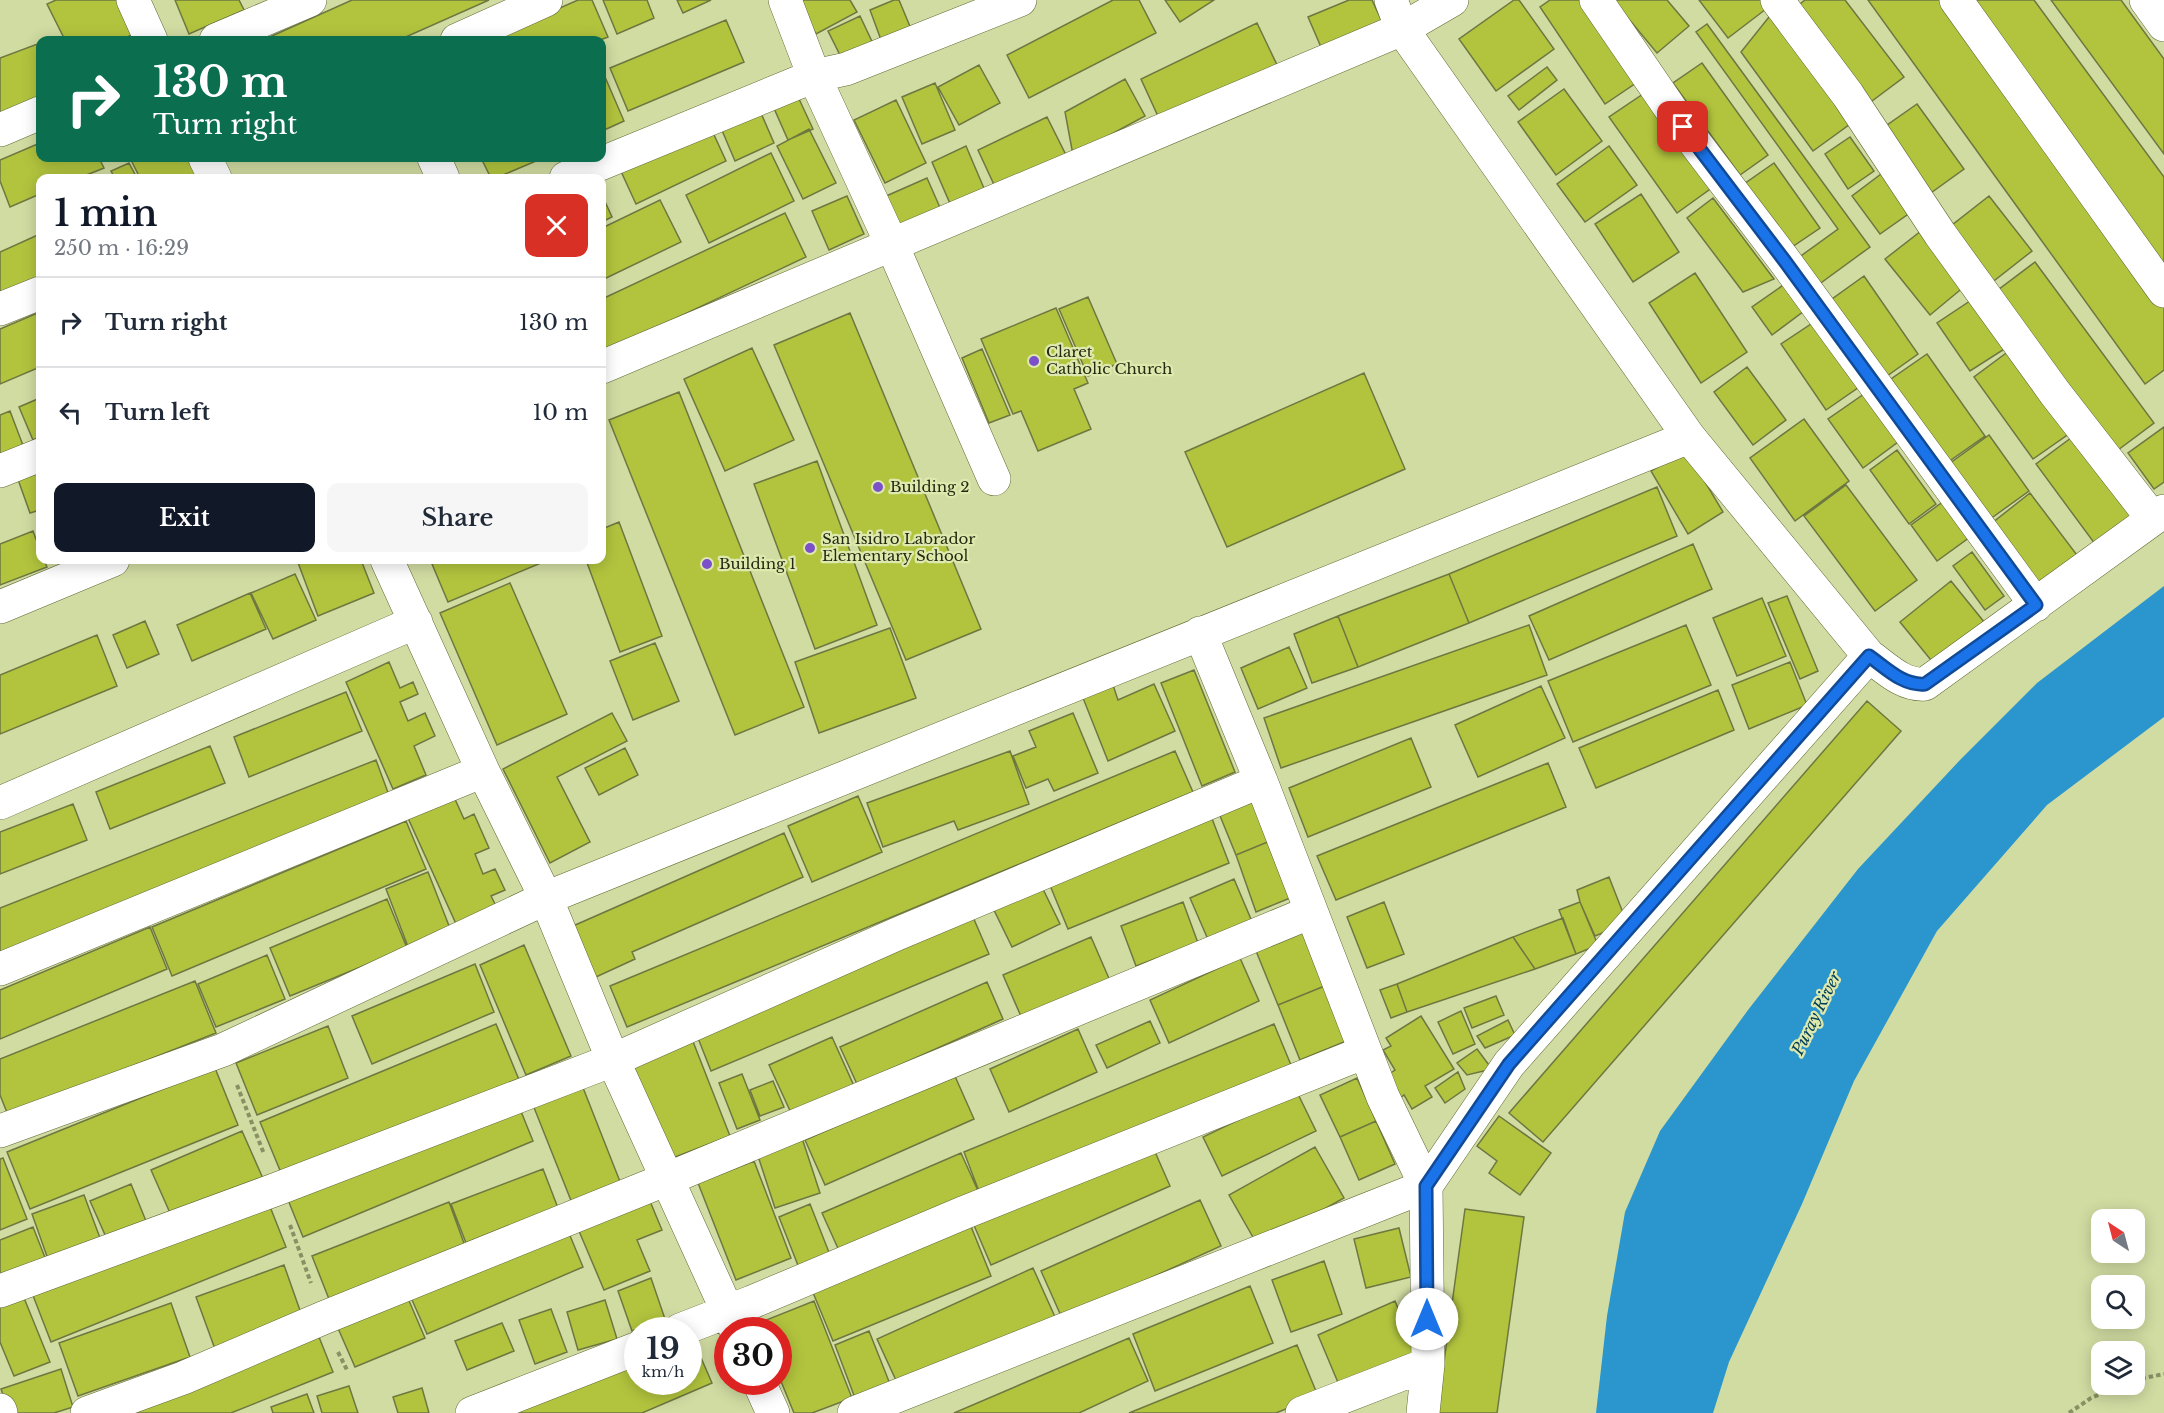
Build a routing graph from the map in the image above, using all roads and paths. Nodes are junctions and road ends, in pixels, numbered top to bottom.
1 (133, 0) edge
2 (310, 0) edge
3 (546, 0) edge
4 (784, 0) edge
5 (1020, 0) edge
6 (1452, 0) edge
7 (1596, 0) edge
8 (1777, 0) edge
9 (1956, 0) edge
10 (2146, 0) edge
11 (1396, 14) edge
12 (2164, 25) edge
13 (149, 36) edge
14 (225, 36) edge
15 (466, 36) edge
16 (814, 76) junction
17 (36, 115) edge
18 (0, 130) edge
19 (605, 162) edge
20 (606, 162) edge
21 (576, 174) edge
22 (892, 245) junction
23 (2164, 291) edge
24 (36, 295) edge
25 (0, 309) edge
26 (606, 365) edge
27 (1689, 437) junction
28 (36, 457) edge
29 (0, 471) edge
30 (994, 479) dead end
31 (2159, 515) edge
32 (103, 564) edge
33 (389, 564) edge
34 (2036, 605) junction
35 (0, 607) edge
36 (416, 622) junction
37 (1200, 633) junction
38 (1869, 656) junction
39 (483, 771) junction
40 (1261, 781) junction
41 (0, 803) edge
42 (546, 898) junction
43 (1311, 912) junction
44 (0, 969) edge
45 (1365, 1052) junction
46 (613, 1060) junction
47 (0, 1131) edge
48 (667, 1179) junction
49 (1426, 1186) junction
50 (0, 1291) edge
51 (730, 1317) edge
52 (741, 1317) edge
53 (624, 1353) edge
54 (1428, 1364) junction
55 (2164, 1374) edge
56 (2145, 1378) edge
57 (765, 1395) edge
58 (2098, 1395) edge
59 (87, 1413) edge
60 (472, 1413) edge
61 (773, 1413) edge
62 (854, 1413) edge
63 (1302, 1413) edge
64 (1423, 1413) edge
65 (2069, 1413) edge

1 - 13 street
2 - 14 street
3 - 15 street
4 - 16 street
5 - 16 street
6 - 11 street
7 - 34 street
8 - 31 street
9 - 23 street
10 - 12 street
11 - 22 street
11 - 27 street
16 - 20 street
16 - 22 street
17 - 18 street
19 - 21 street
22 - 26 street
22 - 30 street
24 - 25 street
27 - 37 street
27 - 38 street
28 - 29 street
31 - 34 street
32 - 35 street
33 - 36 street
34 - 38 street
36 - 39 street
36 - 41 street
37 - 40 street
37 - 42 street
38 - 49 street
39 - 42 street
39 - 44 street
40 - 43 street
40 - 46 street
42 - 46 street
42 - 47 street
43 - 45 street
43 - 48 street
45 - 49 street
45 - 52 street
46 - 48 street
46 - 50 street
48 - 51 street
48 - 59 street
49 - 54 street
49 - 62 street
53 - 60 street
54 - 63 street
54 - 64 street
55 - 56 path
57 - 61 street
58 - 65 path

